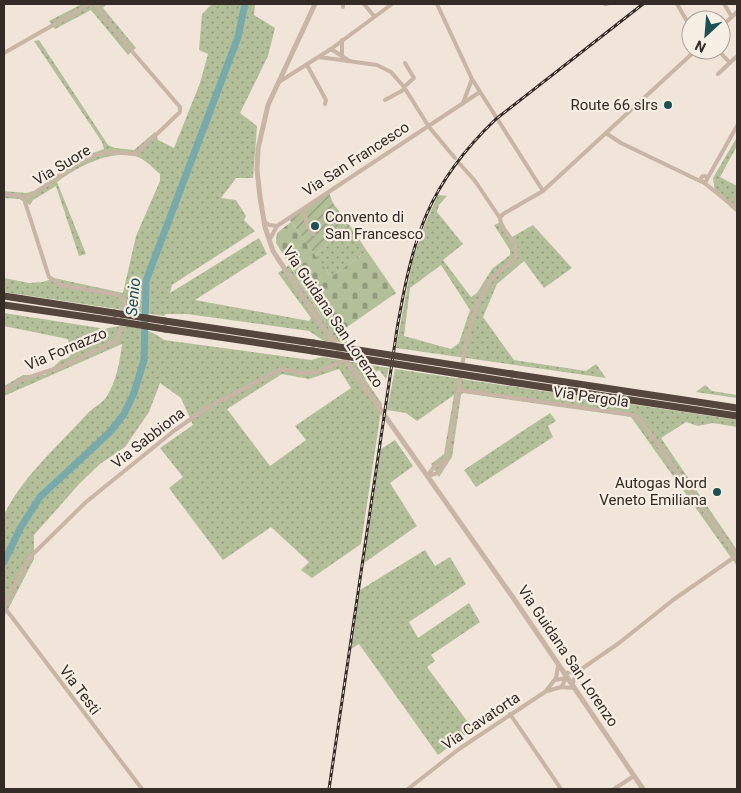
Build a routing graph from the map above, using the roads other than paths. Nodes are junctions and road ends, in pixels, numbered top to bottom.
1 (90, 4) edge
2 (96, 4) edge
3 (315, 4) edge
4 (364, 4) edge
5 (392, 4) edge
6 (437, 4) edge
7 (724, 4) edge
8 (737, 12) edge
9 (374, 16) junction
10 (732, 17) joint
11 (342, 40) junction
12 (331, 49) junction
13 (4, 53) edge
14 (342, 55) junction
15 (737, 56) edge
16 (319, 57) junction
17 (338, 59) junction
18 (685, 60) edge
19 (727, 60) edge
20 (350, 61) junction
21 (286, 63) junction
22 (405, 63) dead end
23 (730, 63) junction
24 (307, 65) junction
25 (301, 68) junction
26 (718, 74) dead end
27 (472, 79) junction
28 (277, 83) junction
29 (404, 88) junction
30 (480, 92) junction
31 (385, 100) dead end
32 (463, 103) junction
33 (325, 104) dead end
34 (737, 126) edge
35 (429, 127) junction
36 (606, 133) junction
37 (455, 158) dead end
38 (460, 164) dead end
39 (704, 180) junction
40 (543, 191) junction
41 (4, 194) edge
42 (24, 199) junction
43 (737, 209) edge
44 (303, 210) junction
45 (500, 218) junction
46 (264, 221) junction
47 (277, 226) junction
48 (314, 234) dead end
49 (270, 241) junction
50 (4, 296) edge
51 (4, 305) edge
52 (313, 347) junction
53 (347, 360) junction
54 (511, 378) junction
55 (459, 390) junction
56 (4, 391) edge
57 (737, 408) edge
58 (737, 416) edge
59 (448, 459) junction
60 (418, 464) junction
61 (434, 468) junction
62 (438, 472) junction
63 (427, 476) junction
64 (436, 489) junction
65 (737, 557) edge
66 (6, 602) joint
67 (558, 666) junction
68 (577, 672) junction
69 (565, 676) junction
70 (555, 680) junction
71 (561, 687) junction
72 (573, 687) junction
73 (545, 692) junction
74 (510, 714) junction
75 (634, 776) junction
76 (142, 789) edge
77 (408, 789) edge
78 (561, 789) edge
79 (614, 789) edge
80 (643, 789) edge

1 - 13 street
2 - 42 street, Via Suore
3 - 21 street, Via Guidana San Lorenzo
4 - 9 street
5 - 9 street
6 - 27 street
7 - 10 street
8 - 10 street
9 - 11 street
11 - 12 street
11 - 14 street
12 - 14 street
12 - 16 street
12 - 17 street
14 - 20 street
15 - 23 street
16 - 17 street
16 - 24 street
17 - 20 street
18 - 36 street
19 - 23 street
20 - 29 street
21 - 25 street
21 - 28 street, Via Guidana San Lorenzo
22 - 29 street
23 - 26 street
24 - 25 street
24 - 33 street
25 - 28 street
27 - 30 street
27 - 32 street
28 - 46 street, Via Guidana San Lorenzo
29 - 31 street
29 - 35 street
30 - 32 street, Via San Francesco
30 - 40 street
32 - 35 street, Via San Francesco
34 - 39 street
35 - 37 street
35 - 44 street, Via San Francesco
36 - 39 street
36 - 40 street
38 - 45 street
39 - 43 street
40 - 45 street
41 - 42 street
42 - 56 street, Via Fornazzo
44 - 47 street, Via San Francesco
44 - 48 street
45 - 55 street
46 - 47 street
46 - 49 street, Via Guidana San Lorenzo
47 - 49 street
49 - 53 street, Via Guidana San Lorenzo
50 - 52 highway, bridge
51 - 52 highway, bridge
52 - 54 highway, bridge
53 - 60 street, Via Guidana San Lorenzo
53 - 66 street, Via Sabbiona
54 - 57 highway
54 - 58 highway
55 - 59 street
55 - 65 street, Via Pergola
59 - 61 street
59 - 62 street
60 - 61 street
60 - 63 street
61 - 63 street
62 - 63 street
62 - 64 street
63 - 64 street
64 - 67 street, Via Guidana San Lorenzo
65 - 68 street
66 - 76 street, Via Testi
67 - 69 street, Via Guidana San Lorenzo
67 - 70 street, Via Cavatorta
68 - 69 street
68 - 72 street
69 - 70 street
69 - 71 street
69 - 72 street, Via Guidana San Lorenzo
70 - 73 street, Via Cavatorta
71 - 72 street
71 - 73 street
72 - 75 street, Via Guidana San Lorenzo
73 - 74 street, Via Cavatorta
74 - 77 street, Via Cavatorta
74 - 78 street
75 - 79 street
75 - 80 street, Via Guidana San Lorenzo

